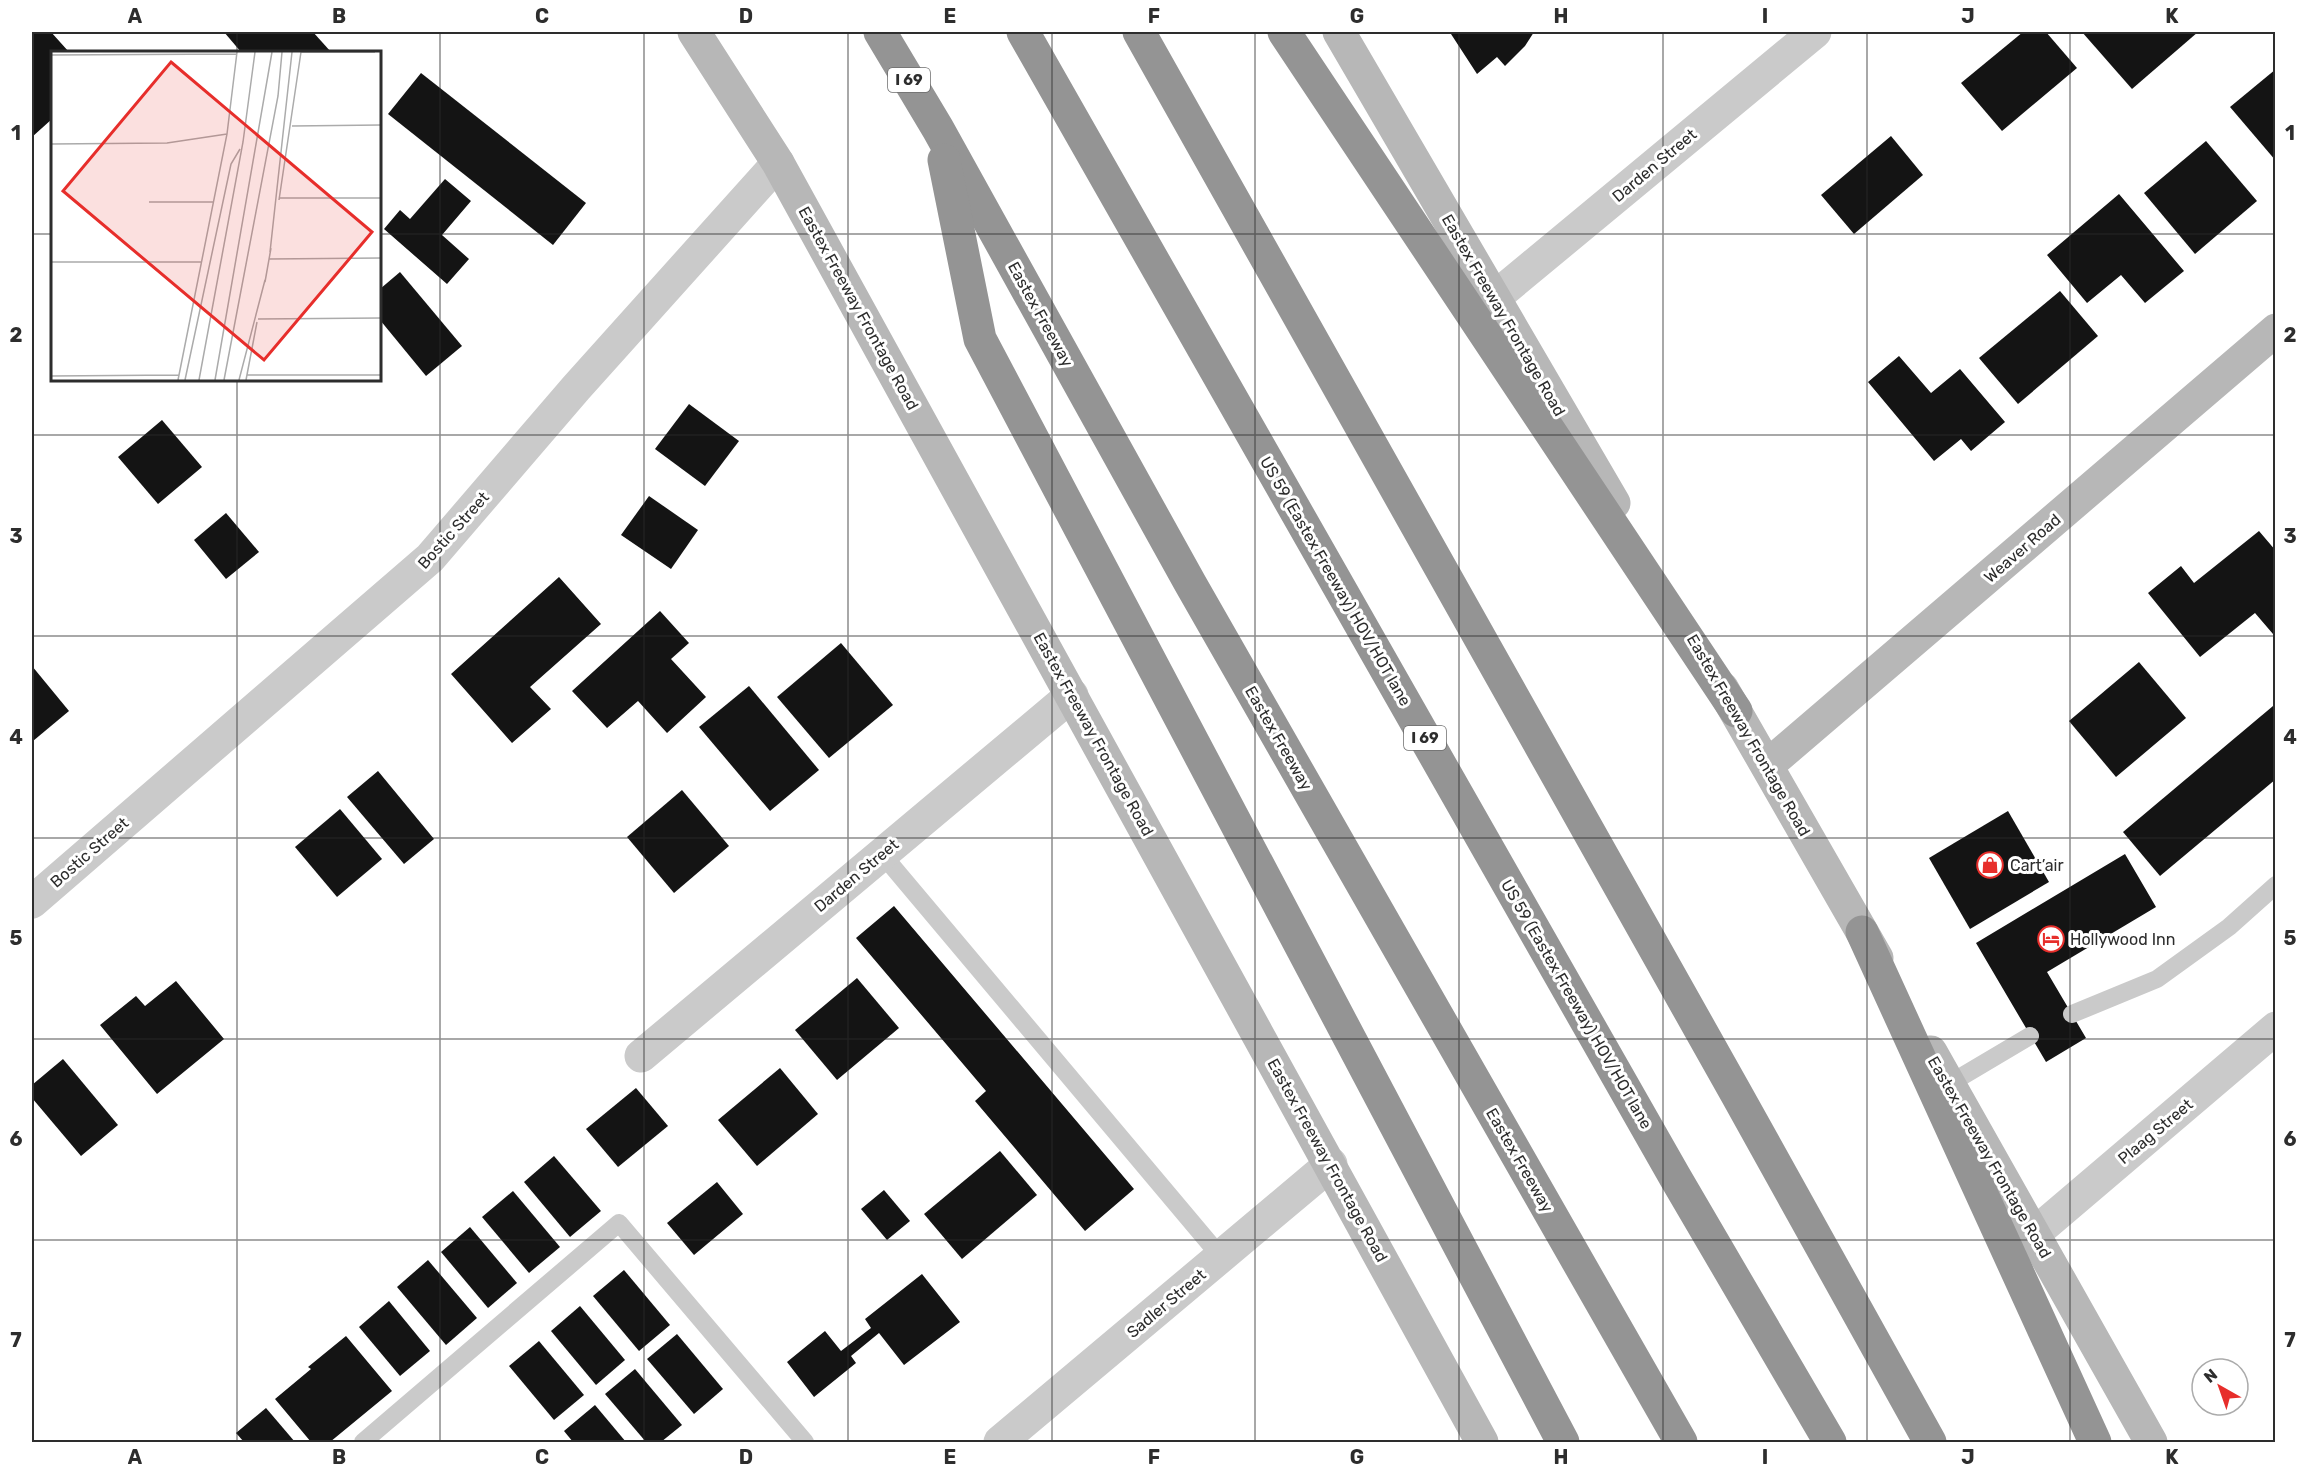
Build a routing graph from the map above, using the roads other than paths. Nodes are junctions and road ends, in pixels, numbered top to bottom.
1 (694, 32) edge
2 (880, 32) edge
3 (1023, 32) edge
4 (1140, 32) edge
5 (1284, 32) edge
6 (1815, 32) edge
7 (1347, 35) edge
8 (938, 129) junction
9 (778, 163) junction
10 (1494, 298) junction
11 (2276, 330) edge
12 (1072, 695) junction
13 (1736, 711) junction
14 (1768, 765) junction
15 (882, 854) junction
16 (2276, 885) edge
17 (32, 902) edge
18 (1862, 932) junction
19 (2072, 1014) dead end
20 (2276, 1028) edge
21 (2030, 1036) dead end
22 (640, 1056) dead end
23 (1949, 1084) junction
24 (1331, 1164) junction
25 (2034, 1234) junction
26 (1221, 1257) junction
27 (363, 1443) edge
28 (805, 1443) edge
29 (1000, 1443) edge
30 (1482, 1443) edge
31 (1563, 1443) edge
32 (1681, 1443) edge
33 (1830, 1443) edge
34 (1930, 1443) edge
35 (2095, 1443) edge
36 (2151, 1443) edge

1 - 9 main road, Eastex Freeway Frontage Road
2 - 8 highway, Eastex Freeway / I 69
3 - 33 highway, US 59 (Eastex Freeway) HOV/HOT lane / I 69
4 - 34 highway
5 - 13 highway
6 - 10 street, Darden Street
7 - 10 main road, Eastex Freeway Frontage Road
8 - 31 highway
8 - 32 highway, Eastex Freeway / I 69
9 - 12 main road, Eastex Freeway Frontage Road
9 - 17 street, Bostic Street
10 - 13 main road, Eastex Freeway Frontage Road
11 - 14 main road, Weaver Road
12 - 15 street, Darden Street
12 - 24 main road, Eastex Freeway Frontage Road
13 - 14 main road, Eastex Freeway Frontage Road
14 - 18 main road, Eastex Freeway Frontage Road
15 - 22 street, Darden Street
15 - 26 lane
16 - 19 lane
18 - 23 main road, Eastex Freeway Frontage Road
18 - 35 highway
20 - 25 street, Plaag Street
21 - 23 lane
23 - 25 main road, Eastex Freeway Frontage Road
24 - 26 street, Sadler Street
24 - 30 main road, Eastex Freeway Frontage Road
25 - 36 main road, Eastex Freeway Frontage Road
26 - 29 street, Sadler Street
27 - 28 lane

